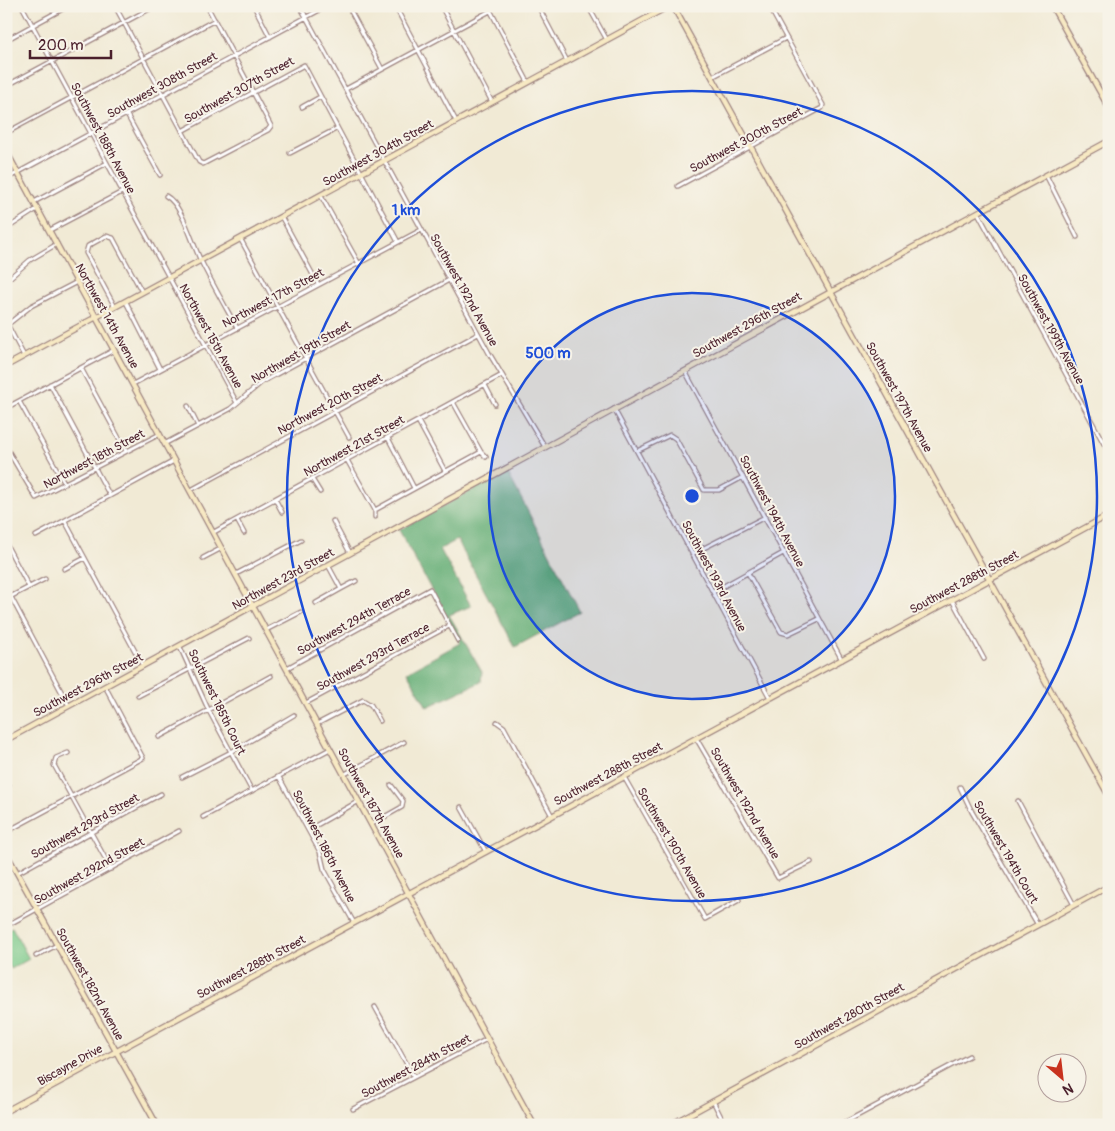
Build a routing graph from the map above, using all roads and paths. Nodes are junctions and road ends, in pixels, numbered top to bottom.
1 (22, 6) edge
2 (68, 6) edge
3 (115, 6) edge
4 (155, 6) edge
5 (207, 6) edge
6 (254, 6) edge
7 (300, 6) edge
8 (327, 6) edge
9 (348, 6) edge
10 (394, 6) edge
11 (441, 6) edge
12 (488, 6) edge
13 (538, 6) edge
14 (588, 6) edge
15 (669, 6) edge
16 (673, 6) edge
17 (769, 6) edge
18 (1052, 6) edge
19 (490, 11) junction
20 (306, 18) junction
21 (215, 20) junction
22 (124, 23) junction
23 (32, 26) junction
24 (454, 30) junction
25 (270, 37) junction
26 (786, 38) junction
27 (6, 40) edge
28 (607, 40) junction
29 (418, 49) junction
30 (234, 56) junction
31 (144, 59) junction
32 (52, 62) junction
33 (567, 62) junction
34 (382, 69) junction
35 (712, 77) junction
36 (529, 83) junction
37 (6, 86) edge
38 (346, 89) junction
39 (254, 92) junction
40 (163, 95) junction
41 (320, 97) junction
42 (72, 98) junction
43 (493, 102) junction
44 (302, 107) dead end
45 (1109, 108) edge
46 (127, 115) junction
47 (457, 122) junction
48 (336, 129) junction
49 (182, 131) junction
50 (6, 133) edge
51 (91, 134) junction
52 (1109, 141) edge
53 (751, 148) junction
54 (6, 150) edge
55 (290, 154) dead end
56 (384, 162) junction
57 (107, 163) junction
58 (18, 173) junction
59 (361, 174) junction
60 (160, 175) dead end
61 (1046, 175) junction
62 (6, 179) edge
63 (678, 186) dead end
64 (122, 192) junction
65 (166, 196) dead end
66 (321, 196) junction
67 (34, 202) junction
68 (38, 209) junction
69 (978, 212) junction
70 (282, 218) junction
71 (6, 229) edge
72 (50, 230) junction
73 (421, 230) junction
74 (1077, 237) dead end
75 (241, 240) junction
76 (398, 242) junction
77 (57, 244) junction
78 (201, 261) junction
79 (358, 262) junction
80 (168, 278) junction
81 (449, 280) junction
82 (6, 281) edge
83 (76, 282) junction
84 (318, 284) junction
85 (829, 292) junction
86 (142, 293) junction
87 (126, 302) junction
88 (278, 306) junction
89 (115, 308) junction
90 (96, 318) junction
91 (7, 325) edge
92 (237, 328) junction
93 (478, 334) junction
94 (206, 344) junction
95 (114, 350) junction
96 (24, 356) junction
97 (306, 358) junction
98 (6, 366) edge
99 (81, 368) junction
100 (160, 369) junction
101 (685, 370) junction
102 (502, 375) junction
103 (50, 384) junction
104 (133, 384) junction
105 (485, 385) junction
106 (19, 401) junction
107 (453, 402) junction
108 (238, 403) junction
109 (495, 404) dead end
110 (188, 406) dead end
111 (6, 408) edge
112 (614, 409) junction
113 (335, 411) junction
114 (418, 421) junction
115 (198, 426) junction
116 (160, 434) junction
117 (349, 437) dead end
118 (388, 438) junction
119 (166, 443) junction
120 (6, 446) edge
121 (545, 448) junction
122 (126, 451) junction
123 (637, 451) junction
124 (481, 452) junction
125 (1109, 453) edge
126 (486, 457) dead end
127 (175, 460) junction
128 (347, 460) junction
129 (95, 468) junction
130 (445, 472) junction
131 (743, 477) junction
132 (312, 479) junction
133 (65, 484) junction
134 (415, 488) junction
135 (191, 490) junction
136 (320, 492) dead end
137 (110, 496) junction
138 (275, 499) junction
139 (374, 510) junction
140 (282, 512) dead end
141 (1109, 515) edge
142 (375, 517) dead end
143 (765, 517) junction
144 (237, 520) junction
145 (65, 521) junction
146 (333, 521) dead end
147 (396, 528) joint
148 (214, 532) junction
149 (244, 533) dead end
150 (36, 536) dead end
151 (301, 540) dead end
152 (6, 544) edge
153 (222, 548) junction
154 (8, 551) edge
155 (785, 552) junction
156 (350, 553) junction
157 (692, 554) junction
158 (85, 558) junction
159 (203, 558) dead end
160 (328, 566) junction
161 (64, 569) dead end
162 (748, 573) junction
163 (236, 574) junction
164 (45, 579) dead end
165 (356, 581) dead end
166 (989, 581) junction
167 (29, 587) junction
168 (341, 589) junction
169 (713, 592) junction
170 (11, 597) junction
171 (6, 599) edge
172 (952, 600) junction
173 (316, 603) dead end
174 (254, 607) junction
175 (301, 612) dead end
176 (819, 619) junction
177 (449, 626) junction
178 (266, 630) junction
179 (249, 638) dead end
180 (458, 641) dead end
181 (180, 647) junction
182 (984, 659) dead end
183 (842, 660) junction
184 (143, 667) junction
185 (190, 668) junction
186 (287, 668) junction
187 (271, 676) dead end
188 (106, 688) junction
189 (138, 696) dead end
190 (770, 698) junction
191 (306, 703) junction
192 (69, 707) junction
193 (209, 711) junction
194 (294, 715) dead end
195 (380, 721) dead end
196 (497, 722) dead end
197 (317, 724) junction
198 (160, 736) dead end
199 (696, 738) junction
200 (6, 740) edge
201 (404, 742) dead end
202 (331, 749) junction
203 (231, 752) junction
204 (68, 753) dead end
205 (345, 774) junction
206 (182, 777) dead end
207 (279, 777) junction
208 (624, 777) junction
209 (391, 785) dead end
210 (960, 787) dead end
211 (252, 791) junction
212 (161, 794) dead end
213 (1109, 796) edge
214 (72, 798) junction
215 (359, 801) junction
216 (1018, 801) dead end
217 (462, 807) dead end
218 (552, 816) junction
219 (203, 817) dead end
220 (372, 824) junction
221 (308, 830) junction
222 (179, 831) dead end
223 (6, 832) edge
224 (91, 833) junction
225 (486, 852) junction
226 (6, 853) edge
227 (811, 862) dead end
228 (111, 869) junction
229 (18, 873) junction
230 (1109, 886) edge
231 (409, 893) junction
232 (739, 900) dead end
233 (1074, 905) junction
234 (37, 909) junction
235 (354, 923) junction
236 (1038, 925) junction
237 (6, 926) edge
238 (57, 945) junction
239 (36, 956) dead end
240 (375, 1007) dead end
241 (488, 1038) junction
242 (116, 1051) junction
243 (969, 1056) dead end
244 (414, 1077) junction
245 (713, 1101) junction
246 (353, 1110) dead end
247 (6, 1111) edge
248 (157, 1125) edge
249 (534, 1125) edge
250 (670, 1125) edge
251 (725, 1125) edge
252 (840, 1125) edge

1 - 23 street, Southwest 188th Avenue
2 - 23 street
3 - 22 street
4 - 22 street
5 - 21 street
6 - 25 street
7 - 20 street, Southwest 192nd Avenue
8 - 20 street, Southwest 308th Street
9 - 34 street
10 - 29 street
11 - 24 street
12 - 19 street
13 - 33 street
14 - 28 street
15 - 28 street, Southwest 304th Street
16 - 35 street, Southwest 197th Avenue
17 - 26 street
18 - 45 street
19 - 24 street
19 - 36 street
20 - 25 street, Southwest 308th Street
20 - 38 street, Southwest 192nd Avenue
21 - 30 street
21 - 31 street
22 - 31 street
22 - 32 street
23 - 27 street
23 - 32 street, Southwest 188th Avenue
24 - 29 street
24 - 43 street
25 - 30 street, Southwest 308th Street
26 - 35 street
26 - 53 street, Southwest 300th Street
28 - 33 street, Southwest 304th Street
29 - 34 street
29 - 47 street
30 - 39 street
30 - 40 street, Southwest 308th Street
31 - 40 street
31 - 42 street
32 - 37 street
32 - 42 street, Southwest 188th Avenue
33 - 36 street, Southwest 304th Street
34 - 38 street
35 - 53 street, Southwest 197th Avenue
36 - 43 street, Southwest 304th Street
38 - 56 street, Southwest 192nd Avenue
39 - 41 street, Southwest 307th Street
39 - 49 street, Southwest 307th Street
39 - 49 street
40 - 46 street, Southwest 308th Street
40 - 49 street
41 - 44 street
41 - 48 street
42 - 50 street
42 - 51 street, Southwest 188th Avenue
43 - 47 street, Southwest 304th Street
46 - 51 street, Southwest 308th Street
46 - 60 street
47 - 56 street, Southwest 304th Street
48 - 55 street
48 - 59 street
51 - 57 street, Southwest 188th Avenue
51 - 58 street, Southwest 308th Street
52 - 61 street, Southwest 296th Street
53 - 63 street, Southwest 300th Street
53 - 85 street, Southwest 197th Avenue
54 - 58 street, Northwest 14th Avenue
56 - 59 street, Southwest 304th Street
56 - 73 street, Southwest 192nd Avenue
57 - 64 street, Southwest 188th Avenue
57 - 67 street
58 - 62 street, Southwest 308th Street
58 - 67 street, Northwest 14th Avenue
59 - 66 street, Southwest 304th Street
59 - 76 street
61 - 69 street, Southwest 296th Street
61 - 74 street
64 - 72 street
64 - 80 street, Southwest 188th Avenue
65 - 78 street
66 - 70 street, Southwest 304th Street
66 - 79 street
67 - 68 street, Northwest 14th Avenue
68 - 71 street
68 - 72 street, Northwest 14th Avenue
69 - 85 street, Southwest 296th Street
69 - 125 street, Southwest 199th Avenue
70 - 75 street, Southwest 304th Street
70 - 84 street
72 - 77 street, Northwest 14th Avenue
73 - 76 street, Northwest 17th Street
73 - 81 street, Southwest 192nd Avenue
75 - 78 street, Southwest 304th Street
75 - 88 street
76 - 79 street, Northwest 17th Street
77 - 82 street
77 - 83 street, Northwest 14th Avenue
78 - 80 street, Southwest 304th Street
78 - 92 street
79 - 84 street, Northwest 17th Street
80 - 86 street, Southwest 304th Street
80 - 94 street, Northwest 15th Avenue
81 - 93 street, Southwest 192nd Avenue
81 - 97 street, Northwest 19th Street
83 - 90 street, Northwest 14th Avenue
83 - 91 street
84 - 88 street, Northwest 17th Street
85 - 101 street, Southwest 296th Street
85 - 166 street, Southwest 197th Avenue
86 - 87 street, Southwest 304th Street
86 - 89 street
87 - 89 street, Southwest 304th Street
87 - 100 street
88 - 92 street, Northwest 17th Street
88 - 97 street
89 - 90 street, Southwest 304th Street
90 - 95 street, Northwest 14th Avenue
90 - 96 street, Southwest 304th Street
91 - 96 street
92 - 94 street, Northwest 17th Street
93 - 102 street, Southwest 192nd Avenue
93 - 113 street, Northwest 20th Street
94 - 100 street, Northwest 17th Street
94 - 108 street, Northwest 15th Avenue
95 - 99 street
95 - 104 street, Northwest 14th Avenue
96 - 98 street, Southwest 304th Street
97 - 108 street, Northwest 19th Street
97 - 113 street
99 - 103 street
99 - 122 street
100 - 104 street, Northwest 17th Street
101 - 112 street, Southwest 296th Street
101 - 131 street, Southwest 194th Avenue
102 - 105 street, Northwest 21st Street
102 - 121 street, Southwest 192nd Avenue
103 - 106 street
103 - 129 street
104 - 116 street, Northwest 14th Avenue
105 - 107 street, Northwest 21st Street
105 - 109 street
106 - 111 street
106 - 133 street
107 - 114 street, Northwest 21st Street
107 - 124 street
108 - 115 street, Northwest 19th Street
110 - 115 street
112 - 121 street, Southwest 296th Street
112 - 123 street, Southwest 193rd Avenue
113 - 117 street
113 - 135 street, Northwest 20th Street
114 - 118 street, Northwest 21st Street
114 - 130 street
115 - 119 street, Northwest 19th Street
116 - 119 street, Northwest 14th Avenue
116 - 122 street, Northwest 18th Street
118 - 128 street, Northwest 21st Street
118 - 134 street
119 - 127 street, Northwest 14th Avenue
120 - 133 street, Northwest 18th Street
121 - 147 street, Southwest 296th Street
122 - 129 street, Northwest 18th Street
123 - 131 street
123 - 157 street, Southwest 193rd Avenue
124 - 126 street
124 - 130 street
127 - 135 street, Northwest 14th Avenue
127 - 137 street
128 - 132 street, Northwest 21st Street
128 - 139 street
129 - 133 street, Northwest 18th Street
129 - 137 street
130 - 134 street
131 - 143 street, Southwest 194th Avenue
132 - 136 street
132 - 138 street, Northwest 21st Street
134 - 139 street
135 - 148 street, Southwest 187th Avenue
137 - 145 street
138 - 140 street
138 - 144 street, Northwest 21st Street
139 - 142 street
141 - 166 street, Southwest 288th Street
143 - 155 street, Southwest 194th Avenue
143 - 157 street
144 - 148 street, Northwest 21st Street
144 - 149 street
145 - 150 street
145 - 158 street
146 - 156 street
147 - 156 street, Northwest 23rd Street
148 - 153 street, Southwest 187th Avenue
151 - 163 street
152 - 154 street
153 - 159 street
153 - 163 street, Southwest 187th Avenue
154 - 167 street
155 - 162 street
155 - 176 street, Southwest 194th Avenue
156 - 160 street, Northwest 23rd Street
157 - 169 street, Southwest 193rd Avenue
158 - 161 street
158 - 184 street
160 - 168 street
160 - 174 street, Northwest 23rd Street
162 - 169 street
162 - 176 street
163 - 174 street, Southwest 187th Avenue
164 - 167 street
165 - 168 street
166 - 172 street, Southwest 288th Street
166 - 213 street, Southwest 197th Avenue
167 - 170 street
168 - 173 street
169 - 190 street, Southwest 193rd Avenue
170 - 171 street
170 - 192 street
172 - 182 street
172 - 183 street, Southwest 288th Street
174 - 178 street, Southwest 187th Avenue
174 - 181 street, Northwest 23rd Street
175 - 178 street
176 - 183 street, Southwest 194th Avenue
177 - 180 street
177 - 186 street, Southwest 294th Terrace
177 - 191 street, Southwest 293rd Terrace
178 - 186 street, Southwest 187th Avenue
179 - 185 street
181 - 184 street, Southwest 296th Street
181 - 185 street, Southwest 185th Court
183 - 190 street, Southwest 288th Street
184 - 188 street, Southwest 296th Street
185 - 189 street
185 - 193 street, Southwest 185th Court
186 - 191 street, Southwest 187th Avenue
187 - 193 street
188 - 192 street, Southwest 296th Street
188 - 214 street
190 - 199 street, Southwest 288th Street
191 - 197 street, Southwest 187th Avenue
192 - 200 street, Southwest 296th Street
193 - 198 street
193 - 203 street, Southwest 185th Court
194 - 203 street
195 - 197 street
196 - 218 street
197 - 202 street, Southwest 187th Avenue
199 - 208 street, Southwest 288th Street
199 - 227 street, Southwest 192nd Avenue
201 - 205 street
202 - 205 street, Southwest 187th Avenue
202 - 207 street
203 - 206 street
203 - 211 street, Southwest 185th Court
204 - 214 street
205 - 215 street, Southwest 187th Avenue
207 - 211 street
207 - 221 street, Southwest 186th Avenue
208 - 218 street, Southwest 288th Street
208 - 232 street, Southwest 190th Avenue
209 - 220 street
210 - 236 street, Southwest 194th Court
211 - 219 street
212 - 224 street, Southwest 293rd Street
214 - 223 street
214 - 224 street
215 - 220 street, Southwest 187th Avenue
215 - 221 street
216 - 233 street
217 - 225 street
218 - 225 street, Southwest 288th Street
220 - 231 street, Southwest 187th Avenue
221 - 235 street, Southwest 186th Avenue
222 - 228 street, Southwest 292nd Street
224 - 228 street
224 - 229 street, Southwest 293rd Street
225 - 231 street, Southwest 288th Street
226 - 229 street, Southwest 182nd Avenue
228 - 234 street, Southwest 292nd Street
229 - 234 street, Southwest 182nd Avenue
230 - 233 street
231 - 235 street, Southwest 288th Street
231 - 241 street, Southwest 187th Avenue
233 - 236 street, Southwest 280th Street
234 - 237 street, Southwest 292nd Street
234 - 238 street, Southwest 182nd Avenue
235 - 242 street, Southwest 288th Street
236 - 245 street, Southwest 280th Street
238 - 239 street
238 - 242 street, Southwest 182nd Avenue
240 - 244 street
241 - 244 street, Southwest 284th Street
241 - 249 street, Southwest 187th Avenue
242 - 247 street, Biscayne Drive
242 - 248 street, Southwest 182nd Avenue
243 - 252 street
244 - 246 street, Southwest 284th Street
245 - 250 street, Southwest 280th Street
245 - 251 street

